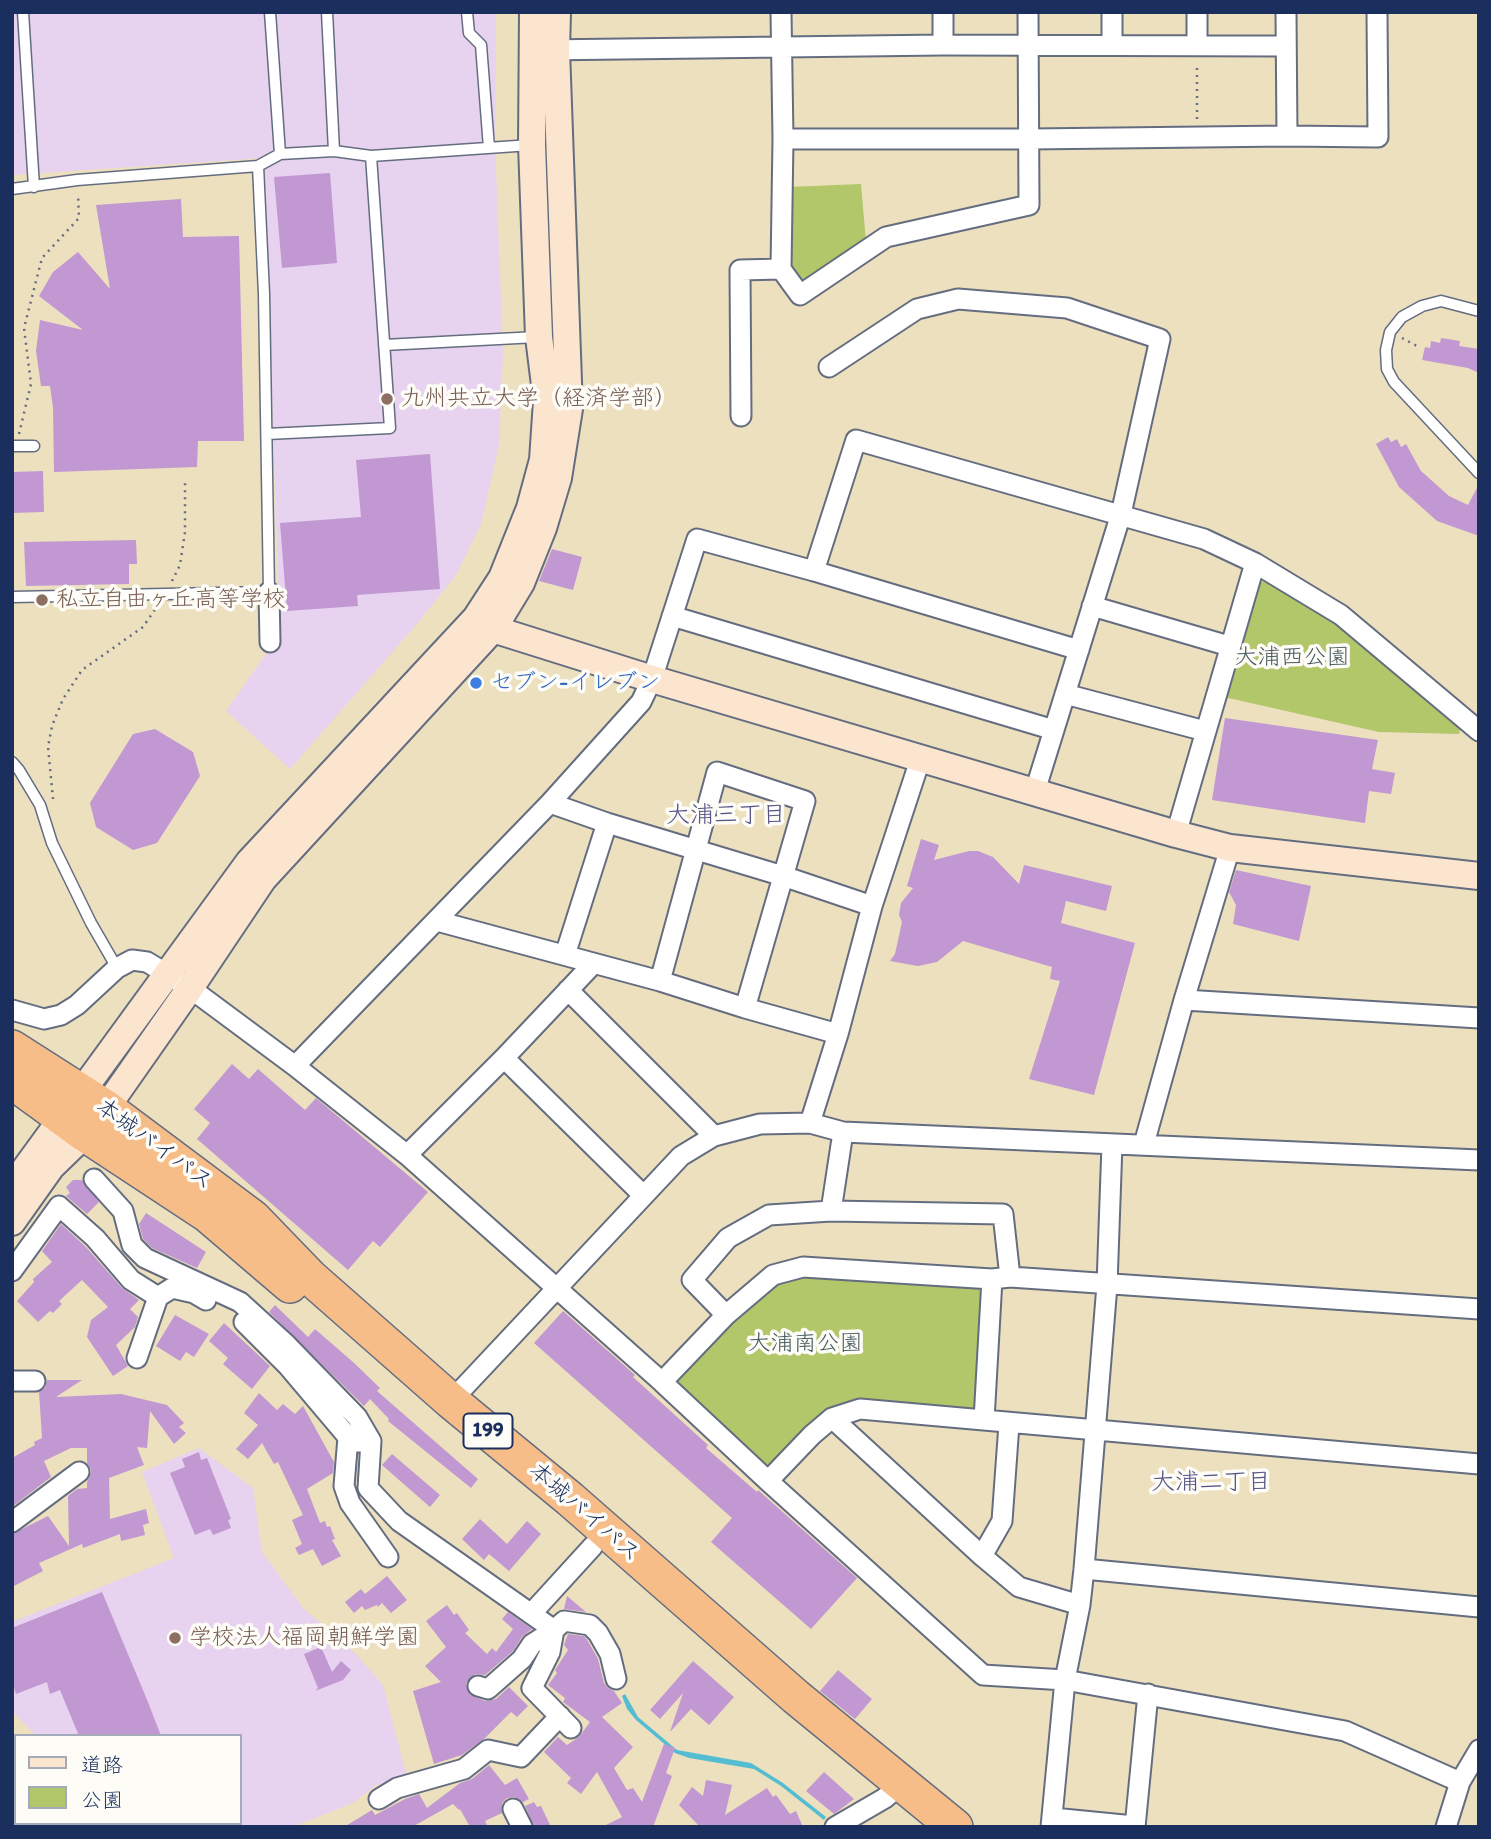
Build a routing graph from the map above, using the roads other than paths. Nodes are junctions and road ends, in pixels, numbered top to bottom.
1 (23, 12) edge
2 (270, 12) edge
3 (327, 12) edge
4 (467, 12) edge
5 (533, 12) edge
6 (556, 12) edge
7 (781, 12) edge
8 (943, 12) edge
9 (1028, 12) edge
10 (1112, 12) edge
11 (1197, 12) edge
12 (1286, 12) edge
13 (1377, 12) edge
14 (943, 45) junction
15 (1028, 45) junction
16 (1112, 45) junction
17 (1197, 46) junction
18 (1285, 46) junction
19 (782, 49) junction
20 (543, 50) junction
21 (1287, 135) junction
22 (783, 139) junction
23 (1030, 139) junction
24 (532, 145) junction
25 (489, 148) junction
26 (334, 151) junction
27 (280, 154) junction
28 (371, 156) junction
29 (258, 166) junction
30 (34, 187) junction
31 (12, 189) edge
32 (781, 269) junction
33 (1479, 312) edge
34 (539, 337) junction
35 (384, 345) junction
36 (829, 367) dead end
37 (741, 416) dead end
38 (267, 434) junction
39 (14, 446) edge
40 (34, 446) dead end
41 (1479, 472) edge
42 (1121, 514) junction
43 (1255, 563) junction
44 (814, 571) junction
45 (270, 592) junction
46 (12, 597) edge
47 (1092, 606) junction
48 (672, 616) junction
49 (484, 623) junction
50 (270, 642) dead end
51 (1229, 646) junction
52 (1079, 650) junction
53 (652, 679) junction
54 (1065, 694) junction
55 (1054, 730) junction
56 (1479, 730) edge
57 (1205, 731) junction
58 (921, 757) junction
59 (12, 762) edge
60 (1035, 791) junction
61 (550, 803) junction
62 (607, 823) junction
63 (1176, 834) junction
64 (1230, 848) junction
65 (695, 849) junction
66 (783, 876) junction
67 (1479, 876) edge
68 (872, 906) junction
69 (437, 921) junction
70 (565, 955) junction
71 (593, 964) junction
72 (117, 968) junction
73 (167, 974) junction
74 (660, 981) junction
75 (190, 988) junction
76 (568, 990) junction
77 (1184, 1000) junction
78 (745, 1009) junction
79 (12, 1010) edge
80 (1479, 1018) edge
81 (838, 1034) junction
82 (12, 1048) edge
83 (504, 1058) junction
84 (295, 1066) junction
85 (12, 1081) edge
86 (84, 1113) junction
87 (810, 1123) junction
88 (843, 1132) junction
89 (714, 1136) junction
90 (1112, 1144) junction
91 (1144, 1144) junction
92 (407, 1155) junction
93 (1479, 1160) edge
94 (94, 1179) dead end
95 (12, 1187) edge
96 (643, 1195) junction
97 (831, 1211) junction
98 (12, 1222) edge
99 (12, 1271) edge
100 (1001, 1278) junction
101 (1107, 1285) junction
102 (556, 1288) junction
103 (158, 1297) junction
104 (1479, 1309) edge
105 (726, 1315) junction
106 (137, 1358) dead end
107 (12, 1381) edge
108 (35, 1381) dead end
109 (662, 1382) junction
110 (451, 1401) junction
111 (832, 1418) junction
112 (984, 1420) junction
113 (1009, 1423) junction
114 (1095, 1431) junction
115 (348, 1437) junction
116 (370, 1450) junction
117 (1479, 1464) edge
118 (79, 1472) dead end
119 (768, 1481) junction
120 (12, 1522) edge
121 (593, 1546) junction
122 (982, 1556) junction
123 (388, 1557) dead end
124 (1084, 1569) junction
125 (1080, 1605) junction
126 (1479, 1607) edge
127 (531, 1614) junction
128 (554, 1630) junction
129 (616, 1679) dead end
130 (1065, 1680) junction
131 (478, 1686) dead end
132 (1148, 1695) junction
133 (1479, 1750) edge
134 (1460, 1782) junction
135 (893, 1791) junction
136 (379, 1799) dead end
137 (513, 1809) dead end
138 (1052, 1823) edge
139 (1449, 1826) edge
140 (522, 1827) edge
141 (835, 1827) edge
142 (918, 1827) edge
143 (956, 1827) edge
144 (1134, 1827) edge

1 - 30 lane
2 - 27 lane
3 - 26 lane
4 - 25 lane
5 - 20 street
6 - 20 street
7 - 19 street
8 - 14 street
9 - 15 street
10 - 16 street
11 - 17 street
12 - 18 street
13 - 21 street
14 - 15 street
14 - 19 street
15 - 16 street
15 - 23 street
16 - 17 street
17 - 18 street
18 - 21 street
19 - 20 street
19 - 22 street
20 - 24 street
20 - 49 street
21 - 23 street
22 - 23 street
22 - 32 street
23 - 32 street
24 - 25 lane
24 - 34 street
25 - 28 lane
26 - 27 lane
26 - 28 lane
27 - 29 lane
28 - 35 lane
29 - 30 lane
29 - 38 lane
30 - 31 lane
32 - 37 street
33 - 41 lane
34 - 35 lane
34 - 49 street
35 - 38 lane
36 - 42 street
38 - 45 lane
39 - 40 lane
42 - 43 street
42 - 44 street
42 - 47 street
43 - 51 street
43 - 56 street
44 - 48 street
44 - 52 street
45 - 46 lane
45 - 50 street
47 - 51 street
47 - 52 street
48 - 53 street
48 - 55 street
49 - 53 street
49 - 73 street
49 - 75 street
51 - 57 street
52 - 54 street
53 - 58 street
53 - 61 street
54 - 55 street
54 - 57 street
55 - 60 street
57 - 63 street
58 - 60 street
58 - 68 street
59 - 72 lane
60 - 63 street
61 - 62 street
61 - 69 street
62 - 65 street
62 - 70 street
63 - 64 street
64 - 67 street
64 - 77 street
65 - 66 street
65 - 66 street
65 - 74 street
66 - 68 street
66 - 78 street
68 - 81 street
69 - 70 street
69 - 84 street
70 - 71 street
71 - 74 street
71 - 76 street
72 - 73 street
72 - 79 street
73 - 75 street
73 - 86 street
74 - 78 street
75 - 84 street
75 - 86 street
76 - 83 street
76 - 89 street
77 - 80 street
77 - 91 street
78 - 81 street
81 - 87 street
82 - 86 highway, 本城バイパス / 199
83 - 92 street
83 - 96 street
84 - 92 street
85 - 86 highway, 本城バイパス / 199
86 - 95 street
86 - 98 street
86 - 110 highway, 本城バイパス / 199
86 - 121 highway, 本城バイパス / 199
87 - 88 street
87 - 89 street
88 - 90 street
88 - 97 street
89 - 96 street
90 - 91 street
90 - 101 street
91 - 93 street
92 - 102 street
94 - 116 street
96 - 102 street
97 - 100 street
97 - 105 street
99 - 103 street
100 - 101 street
100 - 105 street
100 - 112 street
101 - 104 street
101 - 114 street
102 - 109 street
102 - 110 street
103 - 106 street
103 - 115 street
105 - 109 street
107 - 108 street
109 - 119 street
110 - 135 highway, 本城バイパス / 199
111 - 112 street
111 - 119 street
111 - 122 street
112 - 113 street
113 - 114 street
113 - 122 street
114 - 117 street
114 - 124 street
115 - 116 street
115 - 123 street
116 - 127 street
118 - 120 street
119 - 130 street
121 - 127 street
121 - 135 highway, 本城バイパス / 199
122 - 125 street
124 - 125 street
124 - 126 street
125 - 130 street
127 - 128 street
128 - 129 street
128 - 131 street
128 - 136 street
130 - 132 street
130 - 138 street
132 - 134 street
132 - 144 street
133 - 134 street
134 - 139 street
135 - 141 street
135 - 142 highway, 本城バイパス / 199
135 - 143 highway, 本城バイパス / 199
137 - 140 street
138 - 144 street

